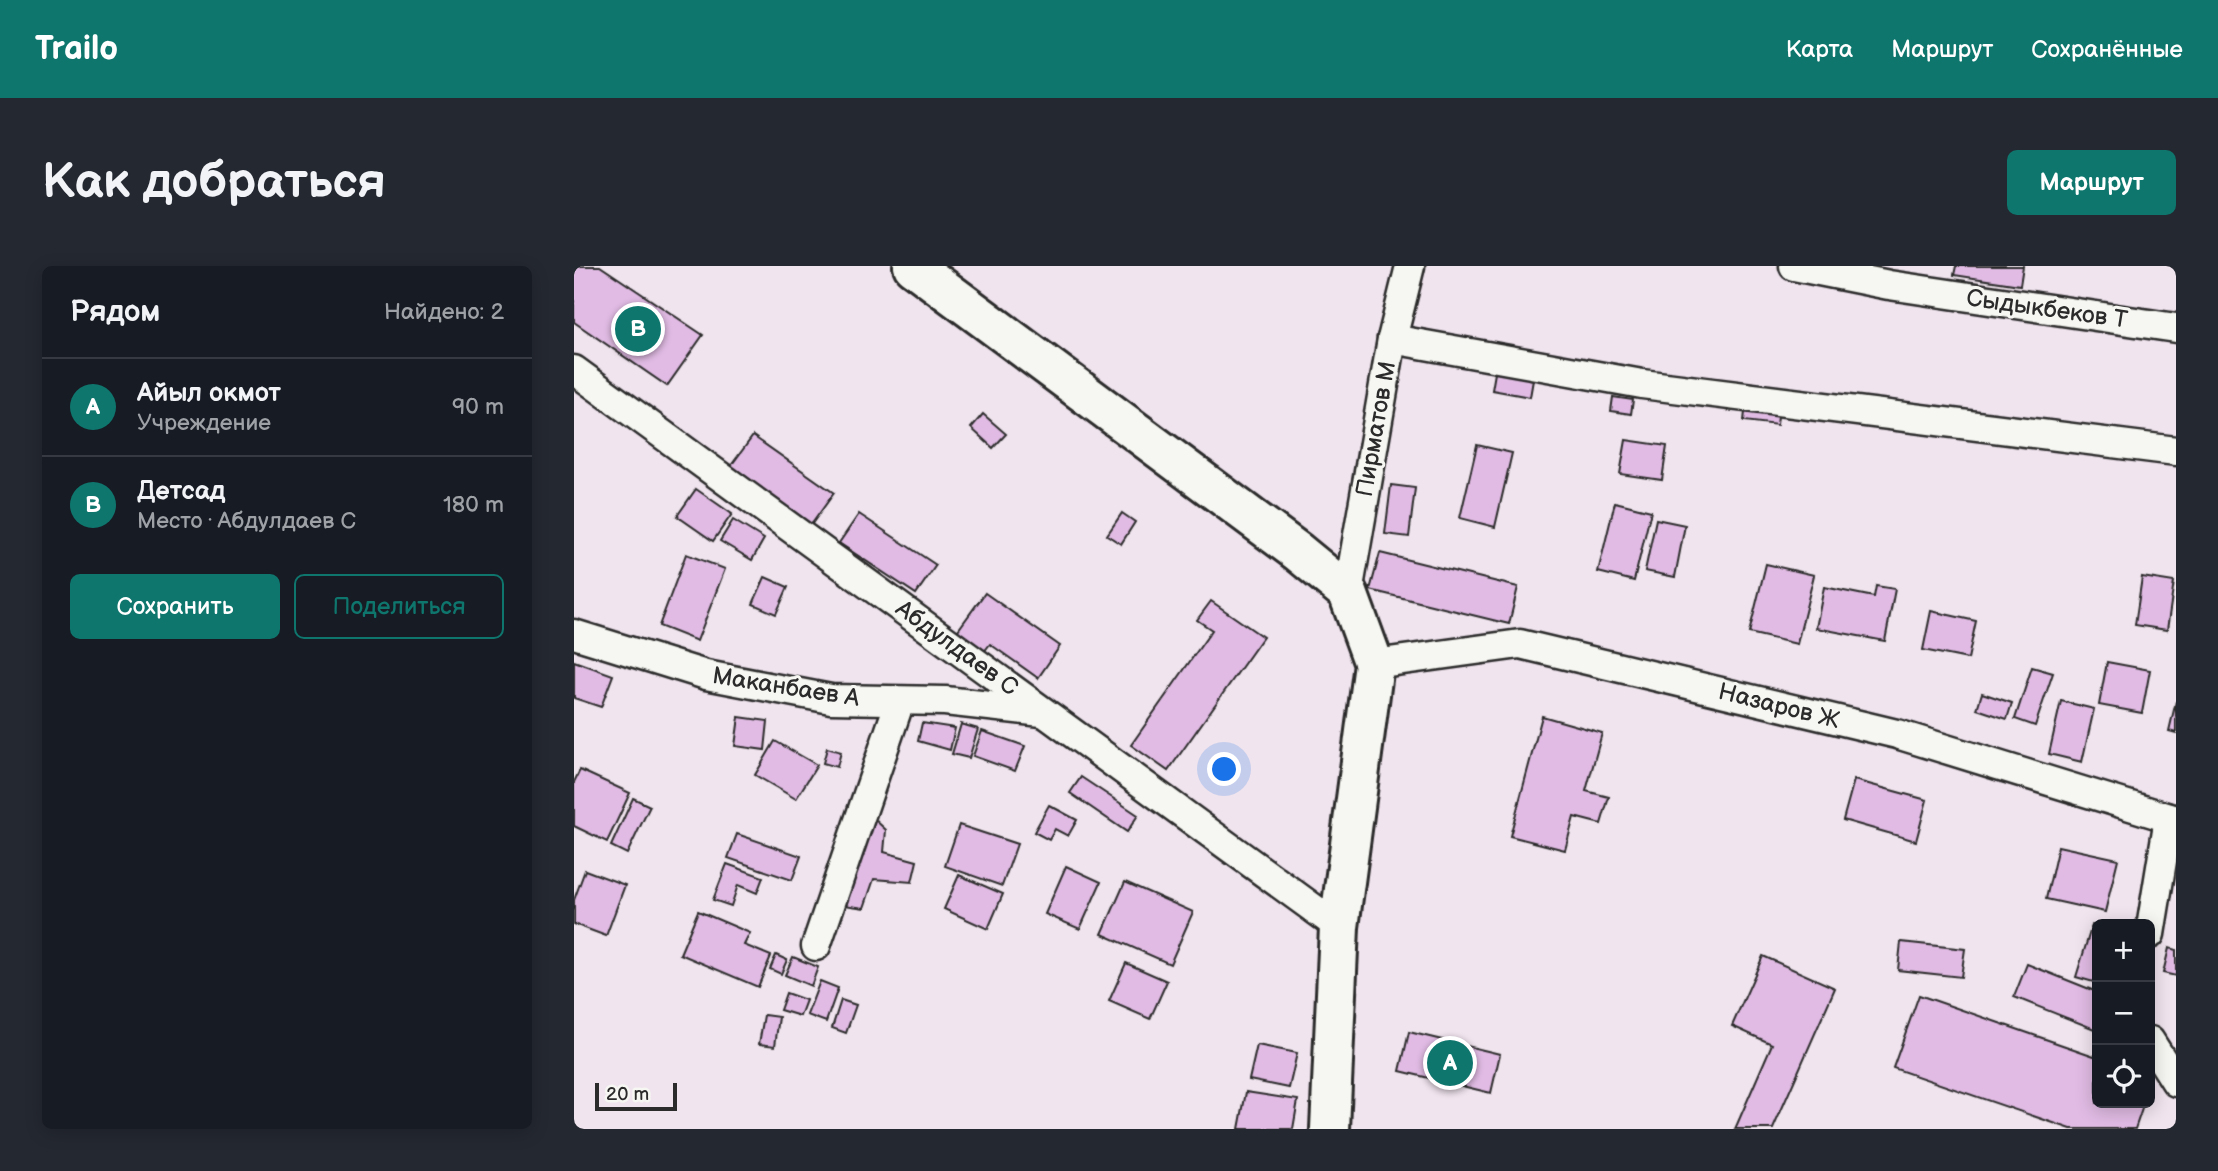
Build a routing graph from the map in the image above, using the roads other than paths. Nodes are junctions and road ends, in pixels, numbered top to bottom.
1 (913, 266) edge
2 (1409, 266) edge
3 (1794, 266) edge
4 (1892, 276) edge
5 (2176, 328) edge
6 (1392, 339) junction
7 (574, 370) edge
8 (2176, 452) edge
9 (1348, 593) junction
10 (574, 634) edge
11 (1374, 664) junction
12 (900, 701) junction
13 (1045, 713) junction
14 (2172, 819) edge
15 (2153, 919) edge
16 (1339, 927) junction
17 (816, 946) dead end
18 (2153, 1045) edge
19 (2176, 1082) edge
20 (1331, 1129) edge

1 - 9 highway
2 - 6 street, Пирматов М
3 - 4 street, Сыдыкбеков Т
4 - 5 street, Сыдыкбеков Т
6 - 8 street
6 - 9 street, Пирматов М
7 - 13 street, Абдулдаев С
9 - 11 highway
10 - 12 street, Маканбаев А
11 - 14 street, Назаров Ж
11 - 16 highway
12 - 13 street, Маканбаев А
12 - 17 street
13 - 16 street, Абдулдаев С
14 - 15 street
16 - 20 highway
18 - 19 street

